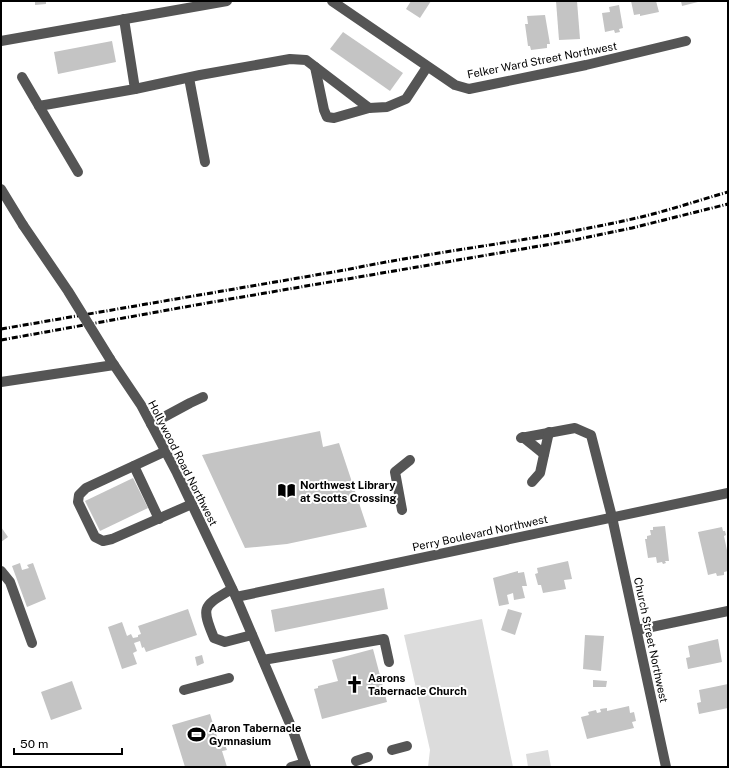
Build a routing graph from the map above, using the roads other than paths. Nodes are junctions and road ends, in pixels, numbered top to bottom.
1 (227, 1) edge
2 (332, 1) edge
3 (124, 19) junction
4 (1, 41) edge
5 (686, 41) dead end
6 (315, 67) junction
7 (428, 67) junction
8 (22, 77) dead end
9 (189, 78) junction
10 (135, 89) junction
11 (39, 106) junction
12 (369, 108) junction
13 (205, 162) dead end
14 (78, 172) dead end
15 (1, 189) edge
16 (112, 362) junction
17 (1, 382) edge
18 (203, 397) dead end
19 (151, 424) junction
20 (549, 432) junction
21 (166, 451) junction
22 (544, 454) junction
23 (410, 460) dead end
24 (134, 466) junction
25 (532, 482) dead end
26 (728, 493) edge
27 (192, 504) junction
28 (402, 510) dead end
29 (612, 517) junction
30 (159, 519) junction
31 (1, 570) edge
32 (234, 593) junction
33 (728, 611) edge
34 (637, 630) junction
35 (252, 635) junction
36 (32, 643) dead end
37 (263, 660) junction
38 (389, 662) dead end
39 (229, 678) dead end
40 (184, 690) dead end
41 (407, 746) dead end
42 (392, 750) dead end
43 (368, 757) dead end
44 (356, 761) dead end
45 (305, 765) edge
46 (291, 767) edge
47 (666, 767) edge

1 - 3 street
2 - 7 street, Felker Ward Street Northwest
3 - 4 street
3 - 10 street
5 - 7 street, Felker Ward Street Northwest
6 - 9 street
6 - 12 street
6 - 12 street
7 - 12 street
8 - 11 street
9 - 10 street
9 - 13 street
10 - 11 street
11 - 14 street
15 - 16 street, Hollywood Road Northwest, bridge
16 - 17 street
16 - 19 street, Hollywood Road Northwest
18 - 19 street
19 - 21 street, Hollywood Road Northwest
20 - 22 street
20 - 22 street
20 - 29 street, Church Street Northwest
21 - 24 street
21 - 27 street, Hollywood Road Northwest
22 - 25 street
23 - 28 street
24 - 30 street
24 - 30 street
26 - 29 street, Perry Boulevard Northwest
27 - 30 street
27 - 32 street, Hollywood Road Northwest
29 - 32 street, Perry Boulevard Northwest
29 - 34 street, Church Street Northwest
31 - 36 street
32 - 35 street, Hollywood Road Northwest
32 - 35 street, Perry Boulevard Northwest
33 - 34 street
34 - 47 street, Church Street Northwest
35 - 37 street, Hollywood Road Northwest
37 - 38 street
37 - 45 street, Hollywood Road Northwest
39 - 40 street
41 - 42 street
43 - 44 street
45 - 46 street

